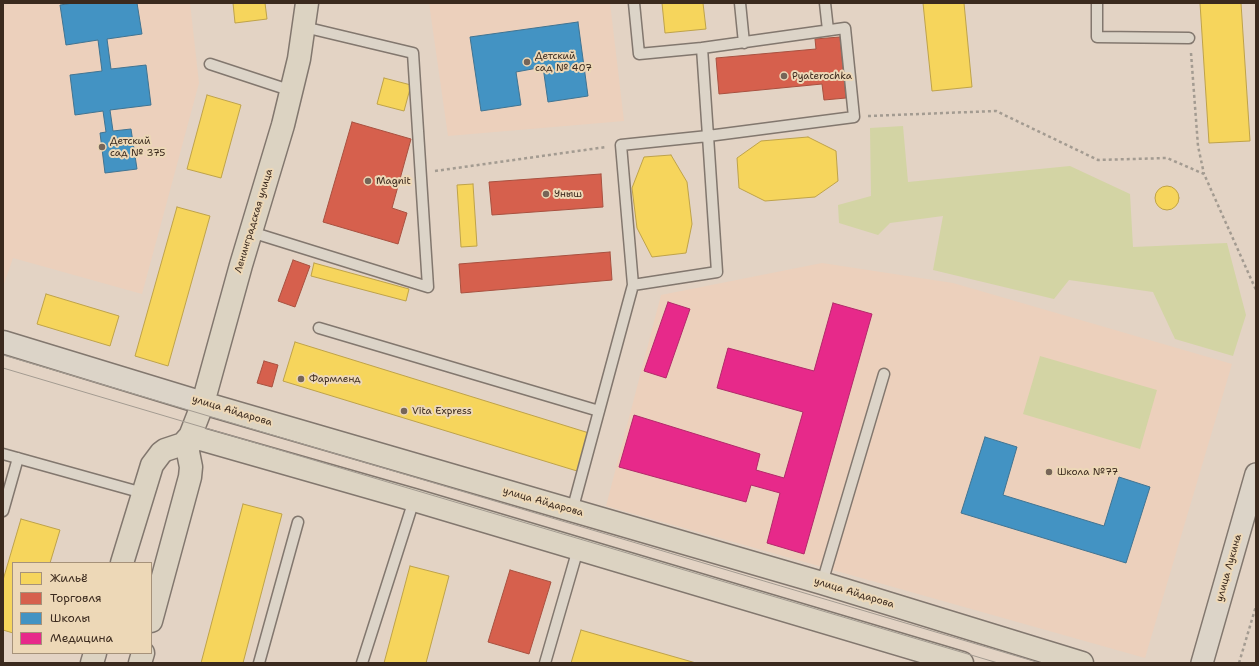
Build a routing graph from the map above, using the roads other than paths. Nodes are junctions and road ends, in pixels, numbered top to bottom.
1 (307, 3) edge
2 (634, 3) edge
3 (740, 3) edge
4 (825, 3) edge
5 (1097, 3) edge
6 (304, 27) junction
7 (828, 30) junction
8 (1189, 38) road end
9 (744, 43) junction
10 (702, 48) junction
11 (210, 64) dead end
12 (292, 90) junction
13 (708, 136) junction
14 (251, 232) junction
15 (633, 285) junction
16 (319, 328) dead end
17 (3, 342) edge
18 (884, 374) dead end
19 (203, 403) junction
20 (599, 411) junction
21 (190, 436) junction
22 (3, 454) edge
23 (18, 458) junction
24 (1256, 474) edge
25 (143, 493) junction
26 (414, 500) junction
27 (3, 511) edge
28 (572, 511) junction
29 (298, 522) dead end
30 (578, 549) junction
31 (122, 562) edge
32 (822, 584) junction
33 (152, 617) edge
34 (259, 663) edge
35 (362, 663) edge
36 (545, 663) edge
37 (962, 663) edge
38 (1082, 663) edge
39 (1202, 663) edge

1 - 6 main road, Ленинградская улица
2 - 10 lane
3 - 9 lane
4 - 7 lane
5 - 8 lane
6 - 12 main road, Ленинградская улица
6 - 14 lane
7 - 9 lane
7 - 13 lane
9 - 10 lane
10 - 13 lane
11 - 12 lane
12 - 14 main road, Ленинградская улица
13 - 15 lane
13 - 15 lane
14 - 19 main road, Ленинградская улица
15 - 20 lane
16 - 20 lane
17 - 19 street, улица Айдарова
18 - 32 lane
19 - 21 main road, Ленинградская улица
19 - 28 main road, улица Айдарова
20 - 28 lane
21 - 25 main road
21 - 26 main road
21 - 33 main road, Ленинградская улица
22 - 23 lane
23 - 25 lane
23 - 27 lane
24 - 39 street, улица Лукина
25 - 31 main road
26 - 30 main road
26 - 35 lane
28 - 32 main road, улица Айдарова
29 - 34 lane
30 - 36 lane
30 - 37 main road
32 - 38 main road, улица Айдарова

